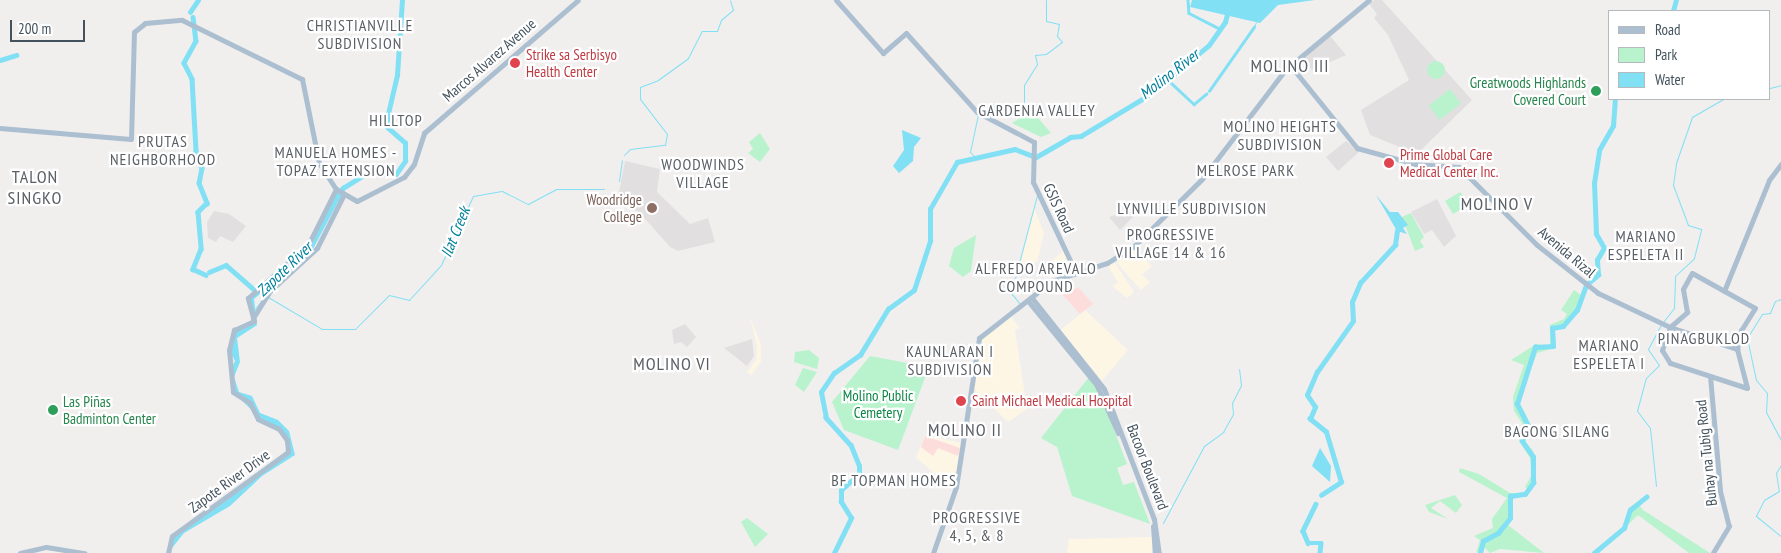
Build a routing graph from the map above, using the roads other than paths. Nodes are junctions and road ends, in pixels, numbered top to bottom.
1 (578, 0) edge
2 (836, 0) edge
3 (1369, 0) edge
4 (1290, 65) junction
5 (0, 128) edge
6 (1781, 164) edge
7 (339, 192) junction
8 (1076, 273) junction
9 (1724, 291) junction
10 (1030, 299) junction
11 (255, 317) junction
12 (1670, 327) junction
13 (1737, 349) junction
14 (1710, 376) junction
15 (1156, 531) junction
16 (20, 553) edge
17 (85, 553) edge
18 (168, 553) edge
19 (933, 553) edge
20 (1155, 553) edge
21 (1159, 553) edge
22 (1713, 553) edge

1 - 7 main road, Marcos Alvarez Avenue
2 - 8 main road, GSIS Road
3 - 4 main road
4 - 8 main road
4 - 12 main road, Avenida Rizal
5 - 7 main road
6 - 9 main road
7 - 11 main road, Zapote River Drive
7 - 11 main road
8 - 10 main road
9 - 12 main road
9 - 13 main road
10 - 15 main road, Bacoor Boulevard
10 - 19 main road
11 - 18 main road, Zapote River Drive
12 - 13 main road, Avenida Rizal
12 - 14 main road
13 - 14 main road
14 - 22 main road, Buhay na Tubig Road
15 - 20 main road, Bacoor Boulevard
15 - 21 main road, Bacoor Boulevard
16 - 17 main road

